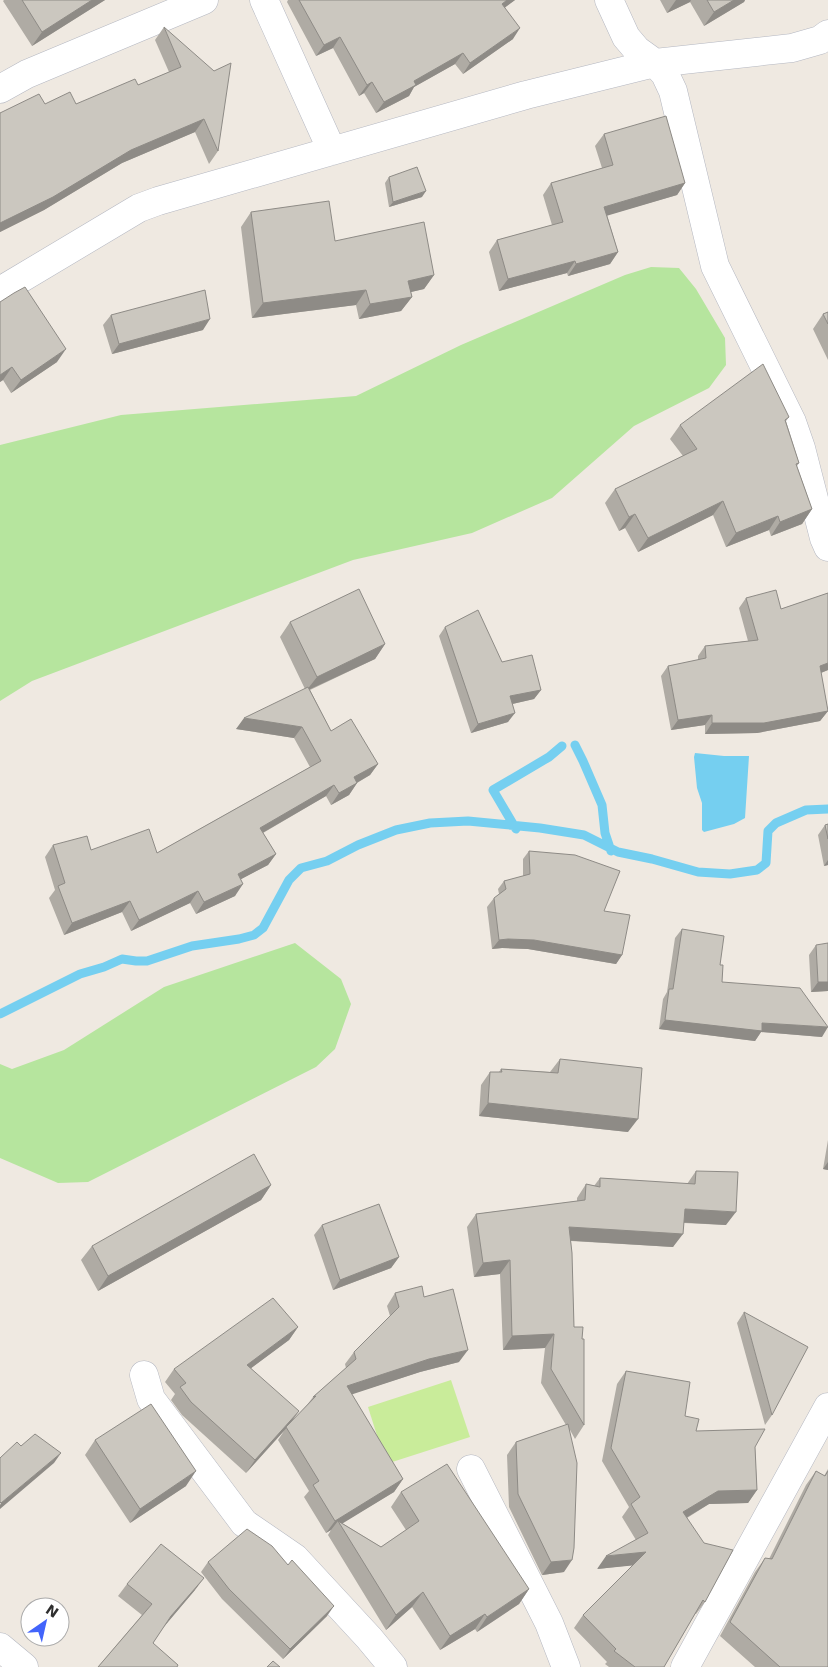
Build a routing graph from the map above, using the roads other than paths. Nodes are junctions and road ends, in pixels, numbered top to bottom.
1 (204, 0) edge
2 (264, 0) edge
3 (609, 0) edge
4 (828, 34) edge
5 (655, 63) junction
6 (0, 88) edge
7 (332, 151) junction
8 (0, 291) edge
9 (828, 547) edge
10 (144, 1375) dead end
11 (828, 1407) edge
12 (471, 1469) dead end
13 (0, 1647) edge
14 (24, 1667) edge
15 (392, 1667) edge
16 (566, 1667) edge
17 (685, 1667) edge

1 - 6 street
2 - 7 street
3 - 5 street
4 - 5 street
5 - 7 street
5 - 9 street
7 - 8 street
10 - 15 street
11 - 17 street
12 - 16 street
13 - 14 street

